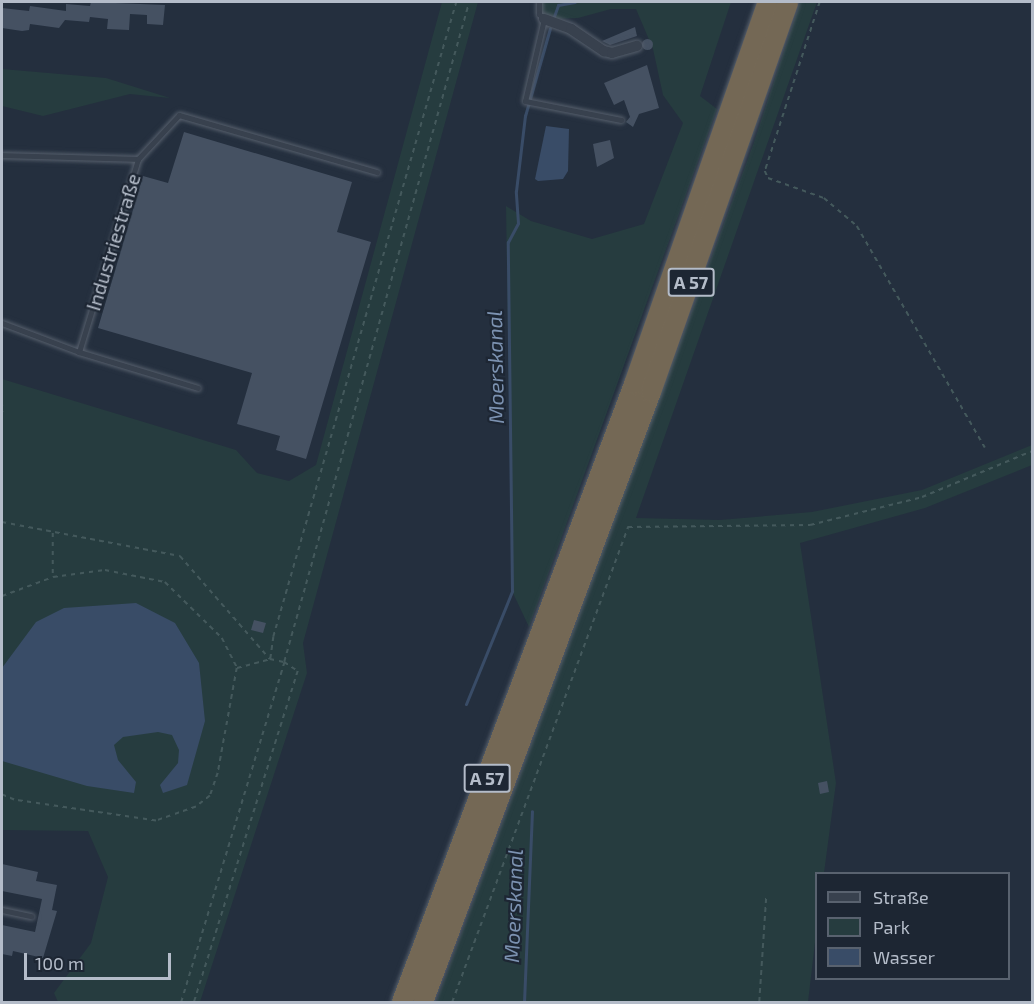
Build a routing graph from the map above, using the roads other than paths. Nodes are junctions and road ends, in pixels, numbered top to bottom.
1 (539, 2) edge
2 (768, 2) edge
3 (788, 2) edge
4 (544, 19) junction
5 (638, 46) dead end
6 (621, 120) dead end
7 (2, 155) edge
8 (138, 159) junction
9 (377, 172) dead end
10 (2, 323) edge
11 (79, 352) junction
12 (198, 388) dead end
13 (2, 910) edge
14 (31, 916) dead end
15 (402, 1002) edge
16 (423, 1002) edge

1 - 4 lane
2 - 15 highway, A 57
3 - 16 highway, A 57
4 - 5 street
4 - 6 lane
7 - 8 lane, Industriestraße
8 - 9 lane
8 - 11 lane, Industriestraße
10 - 11 lane
11 - 12 lane
13 - 14 lane

